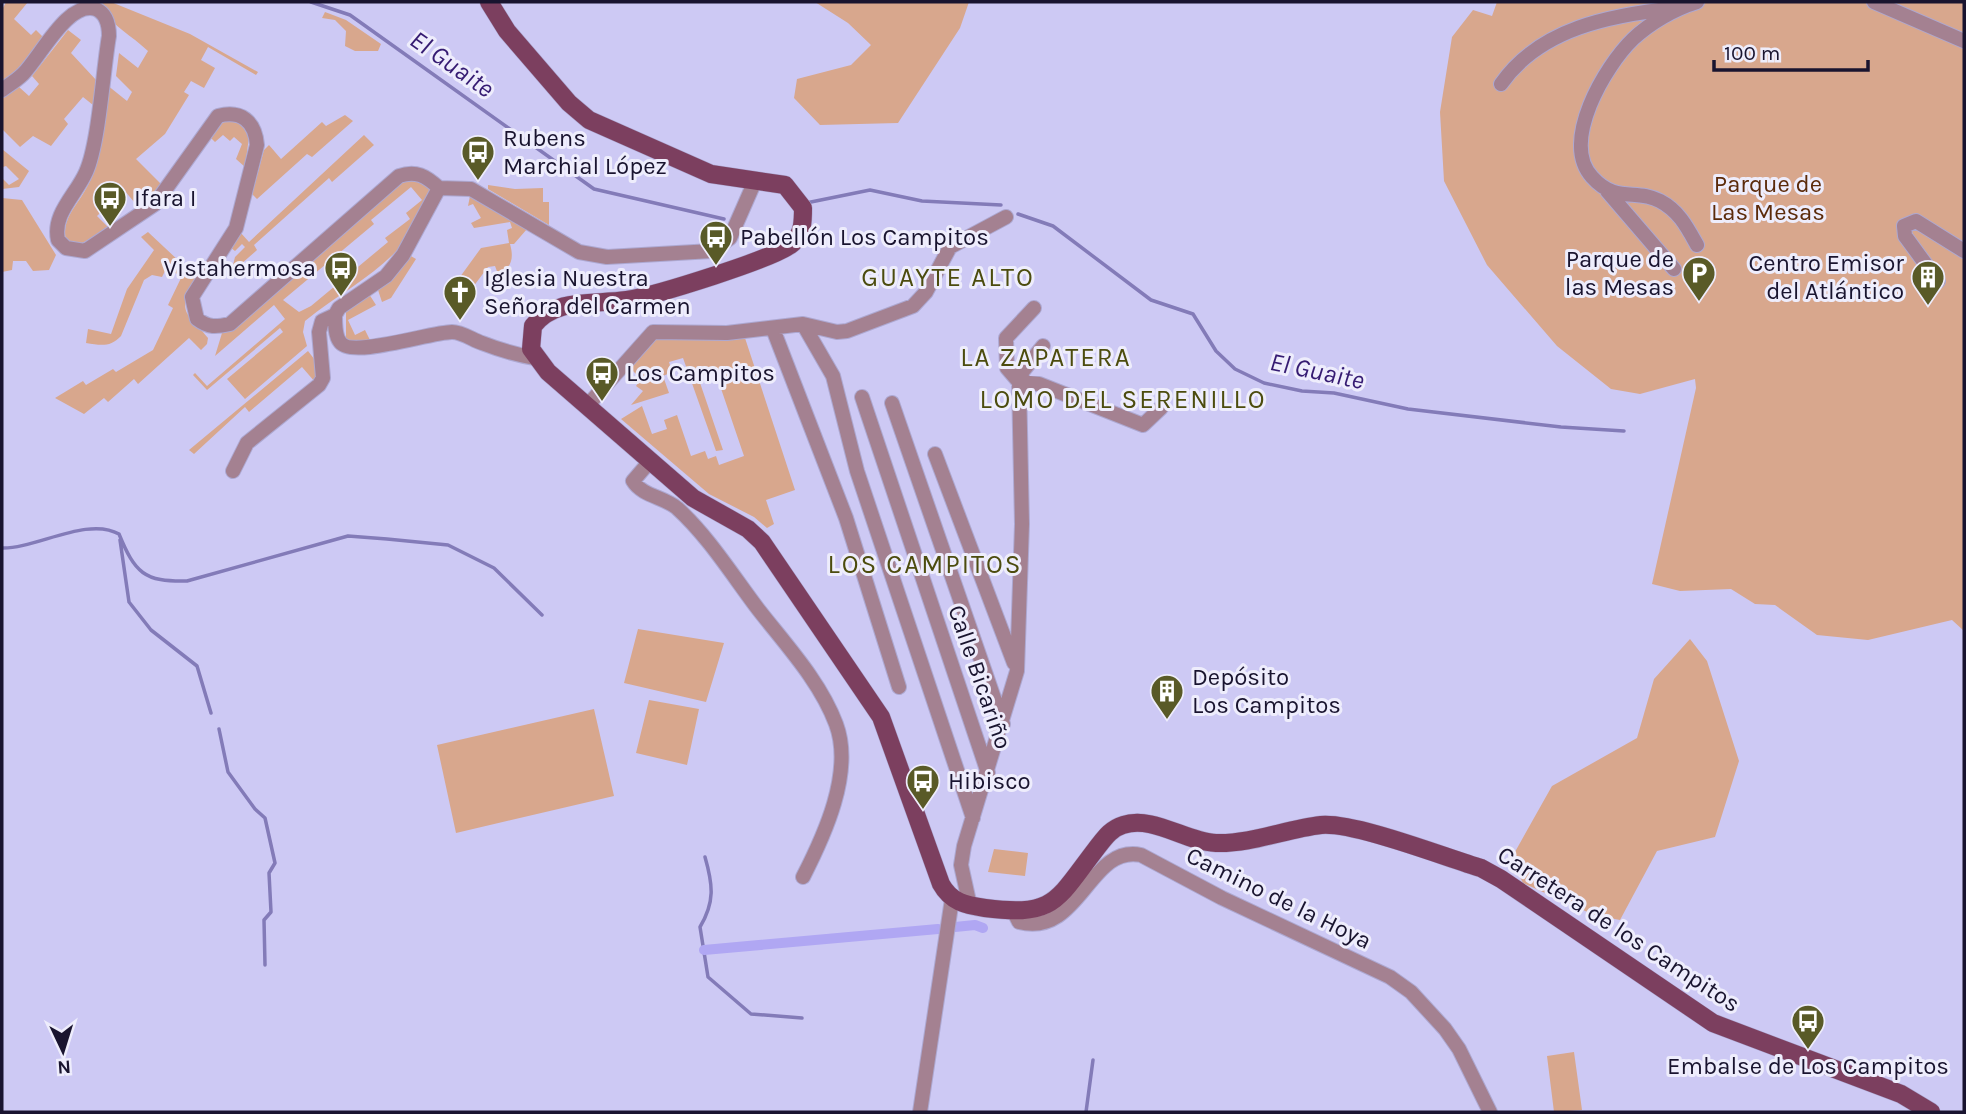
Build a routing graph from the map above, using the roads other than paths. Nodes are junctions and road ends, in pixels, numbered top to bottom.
1 (489, 2) edge
2 (1697, 2) edge
3 (1874, 2) edge
4 (1677, 8) junction
5 (1964, 41) edge
6 (1501, 84) dead end
7 (2, 90) edge
8 (755, 181) junction
9 (439, 188) junction
10 (1607, 191) junction
11 (1006, 217) dead end
12 (1697, 245) dead end
13 (1964, 251) edge
14 (1674, 270) dead end
15 (1938, 281) dead end
16 (1034, 308) dead end
17 (335, 316) junction
18 (803, 324) junction
19 (773, 329) junction
20 (1043, 346) dead end
21 (535, 358) junction
22 (1019, 382) junction
23 (862, 397) dead end
24 (892, 403) dead end
25 (587, 406) junction
26 (1161, 408) dead end
27 (934, 454) dead end
28 (651, 460) junction
29 (233, 471) dead end
30 (1017, 671) junction
31 (899, 687) dead end
32 (1003, 724) junction
33 (988, 773) junction
34 (973, 818) junction
35 (803, 877) dead end
36 (952, 899) junction
37 (970, 906) junction
38 (1014, 912) junction
39 (920, 1112) edge
40 (1490, 1112) edge
41 (1931, 1112) edge

1 - 8 main road
2 - 4 street
3 - 5 street
4 - 6 street
4 - 10 street
7 - 9 street
8 - 9 street
8 - 21 main road
9 - 17 street
10 - 12 street
10 - 14 street
11 - 18 street
13 - 15 street
16 - 22 street
17 - 21 street
17 - 29 street
18 - 19 street
18 - 34 street
19 - 25 street
19 - 31 street
20 - 22 street
21 - 25 main road
22 - 26 street
22 - 30 street
23 - 33 street, Calle Bicariño
24 - 32 street
25 - 28 main road
27 - 30 street
28 - 35 street
28 - 36 main road
30 - 32 street
32 - 33 street
33 - 34 street
34 - 37 street
36 - 37 main road, Carretera de los Campitos
36 - 39 street
37 - 38 main road, Carretera de los Campitos
38 - 40 street, Camino de la Hoya
38 - 41 main road, Carretera de los Campitos

